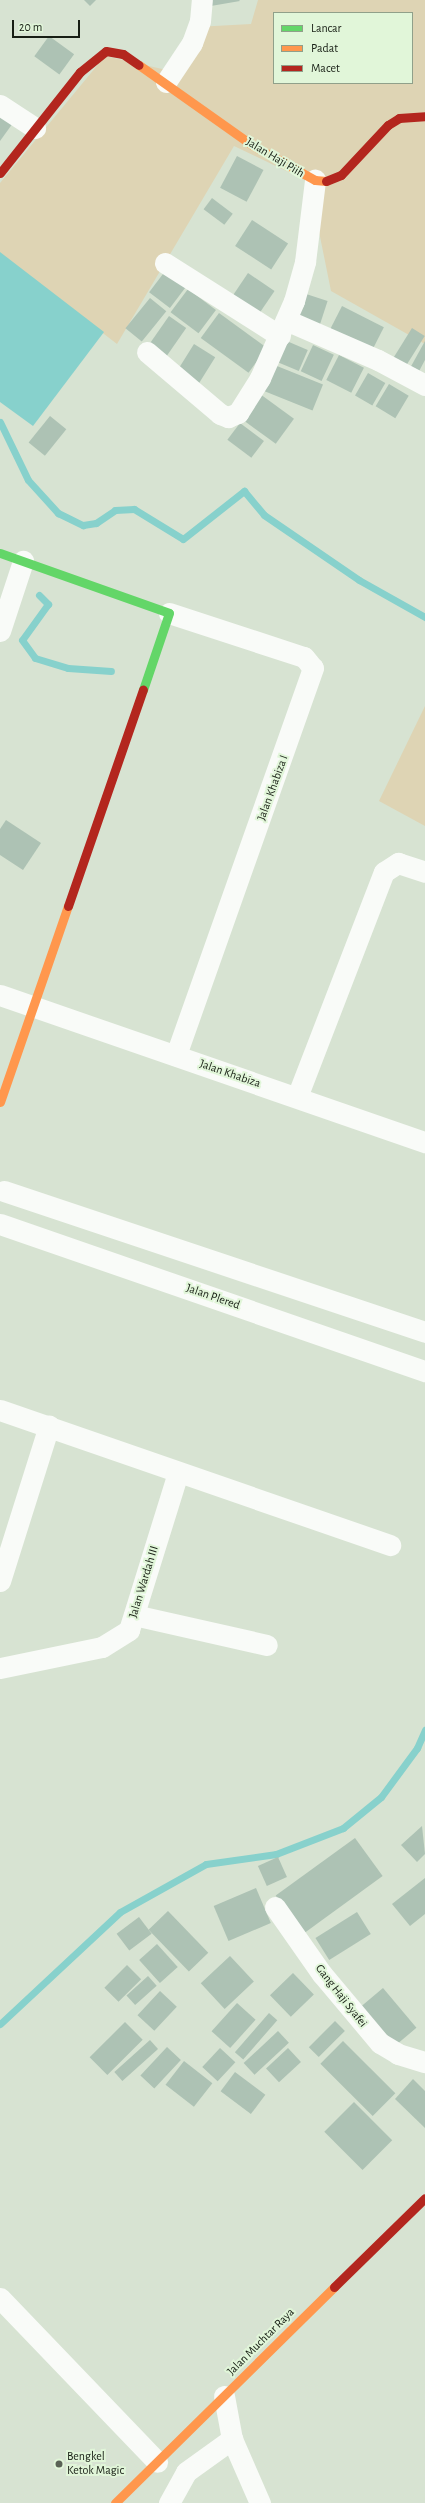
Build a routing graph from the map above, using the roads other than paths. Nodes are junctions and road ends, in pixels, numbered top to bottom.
1 (202, 0) edge
2 (166, 82) junction
3 (0, 105) edge
4 (425, 116) edge
5 (34, 128) junction
6 (0, 173) edge
7 (315, 180) junction
8 (165, 263) dead end
9 (283, 328) junction
10 (147, 352) dead end
11 (425, 385) edge
12 (0, 553) edge
13 (23, 561) junction
14 (169, 613) junction
15 (0, 631) edge
16 (425, 872) edge
17 (0, 994) edge
18 (34, 1007) junction
19 (176, 1055) junction
20 (297, 1097) junction
21 (0, 1102) edge
22 (425, 1142) edge
23 (2, 1186) edge
24 (0, 1212) edge
25 (0, 1224) edge
26 (273, 1284) junction
27 (263, 1315) junction
28 (425, 1332) edge
29 (425, 1371) edge
30 (0, 1410) edge
31 (49, 1426) junction
32 (178, 1473) junction
33 (390, 1545) dead end
34 (0, 1581) edge
35 (134, 1615) junction
36 (267, 1645) dead end
37 (0, 1668) edge
38 (275, 1907) dead end
39 (425, 2062) edge
40 (425, 2198) edge
41 (0, 2298) edge
42 (224, 2396) junction
43 (232, 2439) junction
44 (157, 2462) junction
45 (258, 2502) edge
46 (115, 2503) edge
47 (169, 2503) edge

1 - 2 street
2 - 5 main road, Jalan Haji Piih
2 - 7 main road, Jalan Haji Piih
3 - 5 street
4 - 7 main road, Jalan Haji Piih
5 - 6 main road
7 - 9 street
8 - 9 street
9 - 10 street
9 - 11 street
12 - 13 main road
13 - 14 main road
13 - 15 street
14 - 18 main road
14 - 19 street, Jalan Khabiza I
16 - 20 street
17 - 18 street, Jalan Khabiza
18 - 19 street, Jalan Khabiza
18 - 21 main road
19 - 20 street, Jalan Khabiza
20 - 22 street, Jalan Khabiza
23 - 24 street
23 - 26 street
25 - 27 street, Jalan Plered
26 - 27 street
26 - 28 street
27 - 29 street, Jalan Plered
30 - 31 street
31 - 32 street
31 - 34 street
32 - 33 street
32 - 35 street, Jalan Wardah III
35 - 36 street
35 - 37 street, Jalan Wardah III
38 - 39 street, Gang Haji Syafei
40 - 42 main road, Jalan Muchtar Raya
41 - 44 street
42 - 43 street
42 - 44 main road, Jalan Muchtar Raya
43 - 45 street
43 - 47 street
44 - 46 main road, Jalan Muchtar Raya

